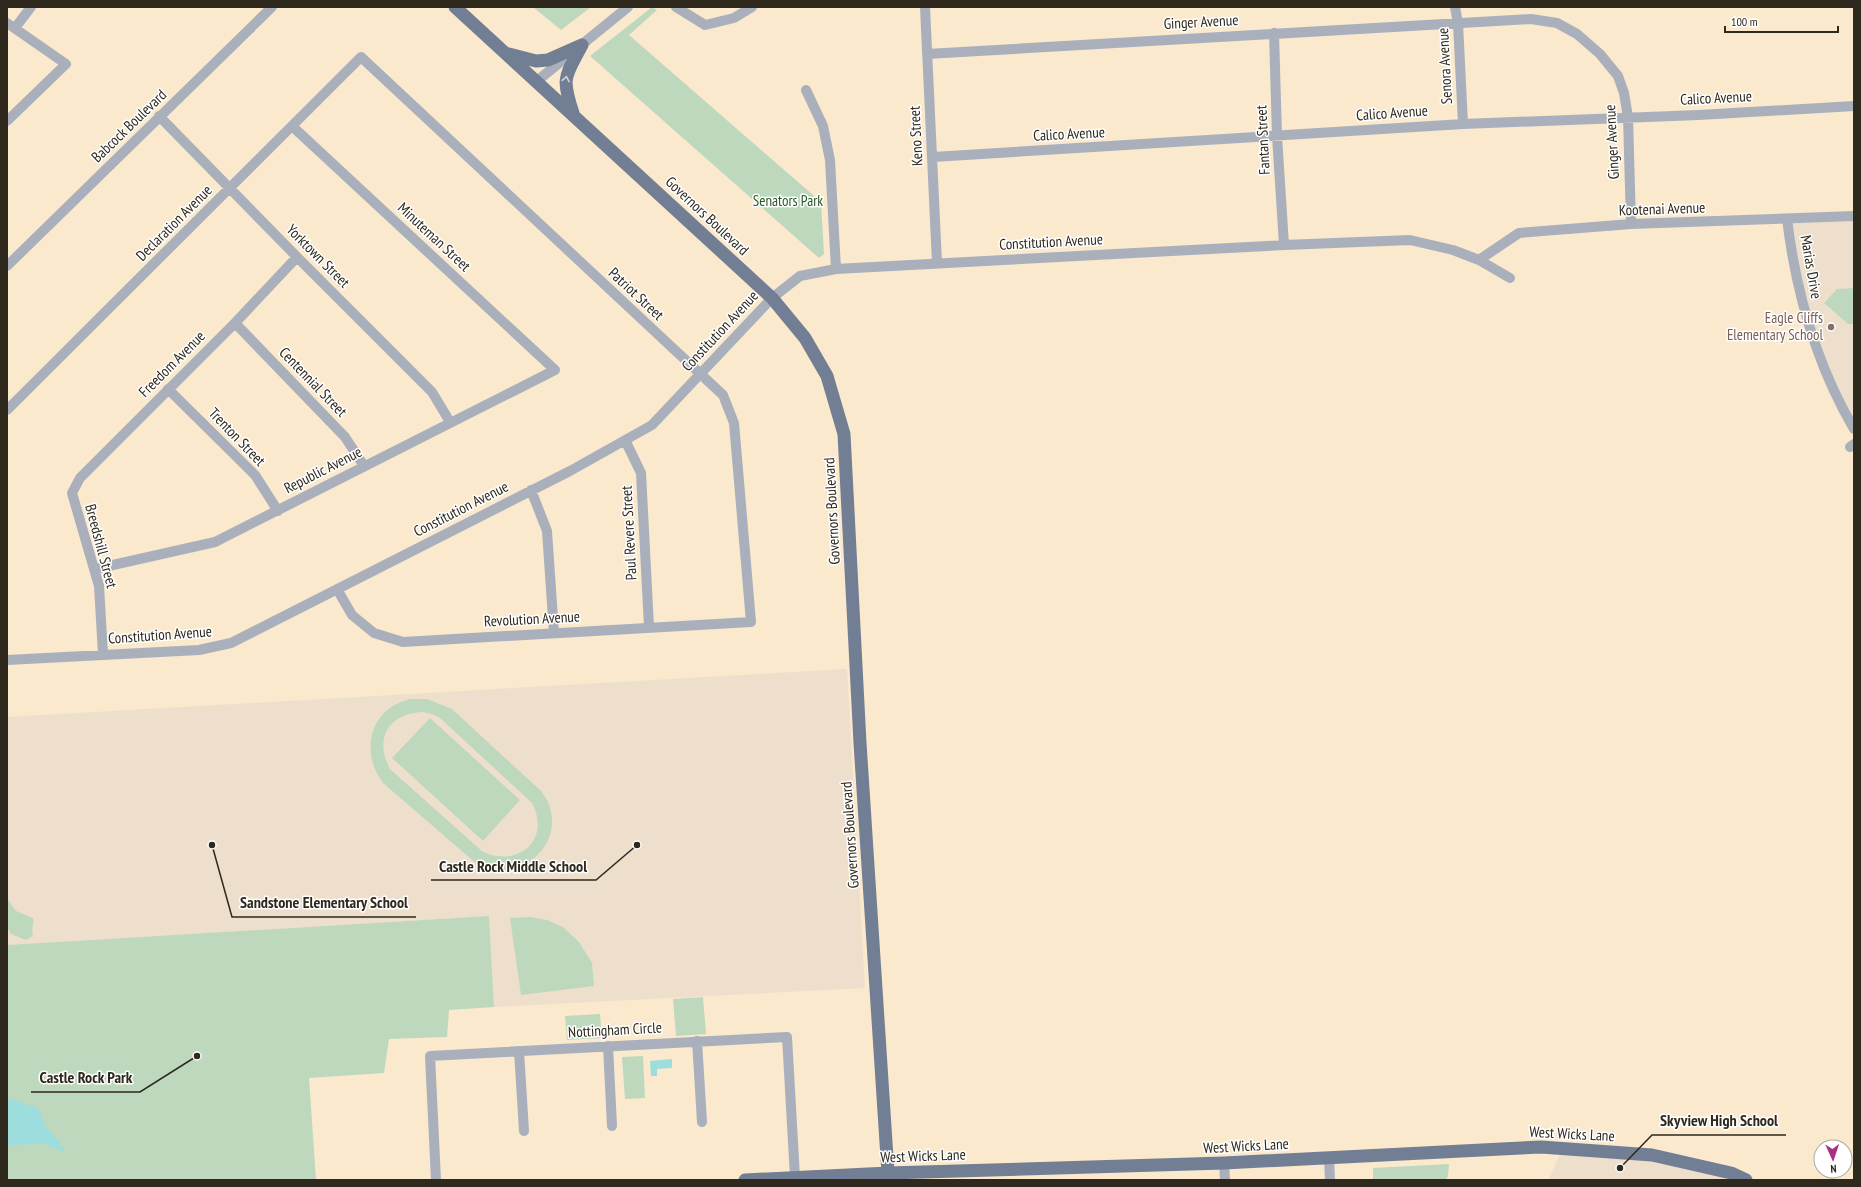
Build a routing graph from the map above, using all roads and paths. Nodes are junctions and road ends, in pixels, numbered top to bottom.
1 (31, 7) edge
2 (272, 7) edge
3 (628, 7) edge
4 (676, 7) edge
5 (752, 7) edge
6 (925, 7) edge
7 (1455, 7) edge
8 (459, 8) edge
9 (1458, 23) junction
10 (11, 26) edge
11 (1274, 33) junction
12 (582, 46) junction
13 (506, 53) junction
14 (927, 54) junction
15 (361, 57) joint
16 (537, 81) junction
17 (806, 90) dead end
18 (1854, 106) edge
19 (574, 115) junction
20 (159, 116) junction
21 (1628, 117) junction
22 (7, 121) edge
23 (1463, 124) junction
24 (292, 126) junction
25 (1277, 136) junction
26 (933, 157) junction
27 (231, 188) junction
28 (1854, 216) edge
29 (1787, 219) junction
30 (1631, 224) junction
31 (1284, 245) junction
32 (297, 257) junction
33 (1479, 260) junction
34 (937, 263) junction
35 (7, 266) edge
36 (836, 269) junction
37 (1510, 278) dead end
38 (772, 298) junction
39 (235, 323) junction
40 (555, 370) joint
41 (700, 374) junction
42 (168, 389) junction
43 (7, 410) edge
44 (450, 422) junction
45 (1854, 429) edge
46 (625, 440) junction
47 (364, 466) junction
48 (531, 490) junction
49 (72, 493) joint
50 (278, 511) junction
51 (95, 569) junction
52 (337, 589) junction
53 (751, 622) joint
54 (649, 627) junction
55 (554, 633) junction
56 (103, 654) junction
57 (7, 658) edge
58 (697, 1041) junction
59 (608, 1046) junction
60 (519, 1051) junction
61 (702, 1122) dead end
62 (612, 1126) dead end
63 (524, 1131) dead end
64 (1329, 1158) junction
65 (1224, 1163) junction
66 (888, 1176) edge
67 (795, 1177) junction
68 (436, 1180) edge
69 (745, 1180) edge
70 (1225, 1180) edge
71 (1330, 1180) edge
72 (1746, 1180) edge

1 - 10 street
2 - 20 street, Babcock Boulevard
3 - 12 street
4 - 5 street
6 - 14 street, Keno Street
7 - 9 street, Senora Avenue
8 - 13 main road, Governors Boulevard
9 - 11 street, Ginger Avenue
9 - 21 street, Ginger Avenue
9 - 23 street, Senora Avenue
10 - 22 street
11 - 14 street, Ginger Avenue
11 - 25 street, Fantan Street
12 - 13 main road
12 - 16 street
19 -> 12 main road
13 - 16 main road, Governors Boulevard
14 - 26 street, Keno Street
15 - 24 street, Declaration Avenue
15 - 41 street, Patriot Street
16 - 19 main road, Governors Boulevard
17 - 36 street
18 - 21 street, Calico Avenue
19 - 38 main road, Governors Boulevard
20 - 27 street, Yorktown Street
20 - 35 street, Babcock Boulevard
21 - 23 street, Calico Avenue
21 - 30 street, Ginger Avenue
23 - 25 street, Calico Avenue
24 - 27 street, Declaration Avenue
24 - 40 street, Minuteman Street
25 - 26 street, Calico Avenue
25 - 31 street, Fantan Street
26 - 34 street, Keno Street
27 - 32 street, Yorktown Street
27 - 43 street, Declaration Avenue
28 - 29 street, Kootenai Avenue
29 - 30 street, Kootenai Avenue
29 - 45 street, Marias Drive
30 - 33 street, Kootenai Avenue
31 - 33 street, Constitution Avenue
31 - 34 street, Constitution Avenue
32 - 39 street, Freedom Avenue
32 - 44 street, Yorktown Street
33 - 37 street, Constitution Avenue
34 - 36 street, Constitution Avenue
36 - 38 street, Constitution Avenue
38 - 41 street, Constitution Avenue
38 - 66 main road, Governors Boulevard
39 - 42 street, Freedom Avenue
39 - 47 street, Centennial Street
40 - 44 street, Republic Avenue
41 - 46 street, Constitution Avenue
41 - 53 street, Patriot Street
42 - 49 street, Freedom Avenue
42 - 50 street, Trenton Street
44 - 47 street, Republic Avenue
46 - 48 street, Constitution Avenue
46 - 54 street, Paul Revere Street
47 - 50 street, Republic Avenue
48 - 52 street, Constitution Avenue
48 - 55 street
49 - 51 street, Breedshill Street
50 - 51 street, Republic Avenue
51 - 56 street, Breedshill Street
52 - 55 street, Revolution Avenue
52 - 56 street, Constitution Avenue
53 - 54 street, Revolution Avenue
54 - 55 street, Revolution Avenue
56 - 57 street, Constitution Avenue
58 - 59 street, Nottingham Circle
58 - 61 street
58 - 67 street, Nottingham Circle
59 - 60 street, Nottingham Circle
59 - 62 street
60 - 63 street
60 - 68 street, Nottingham Circle
64 - 65 main road, West Wicks Lane
64 - 71 street
64 - 72 main road, West Wicks Lane
65 - 66 main road, West Wicks Lane
65 - 70 street
66 - 67 main road, West Wicks Lane
67 - 69 main road, West Wicks Lane

